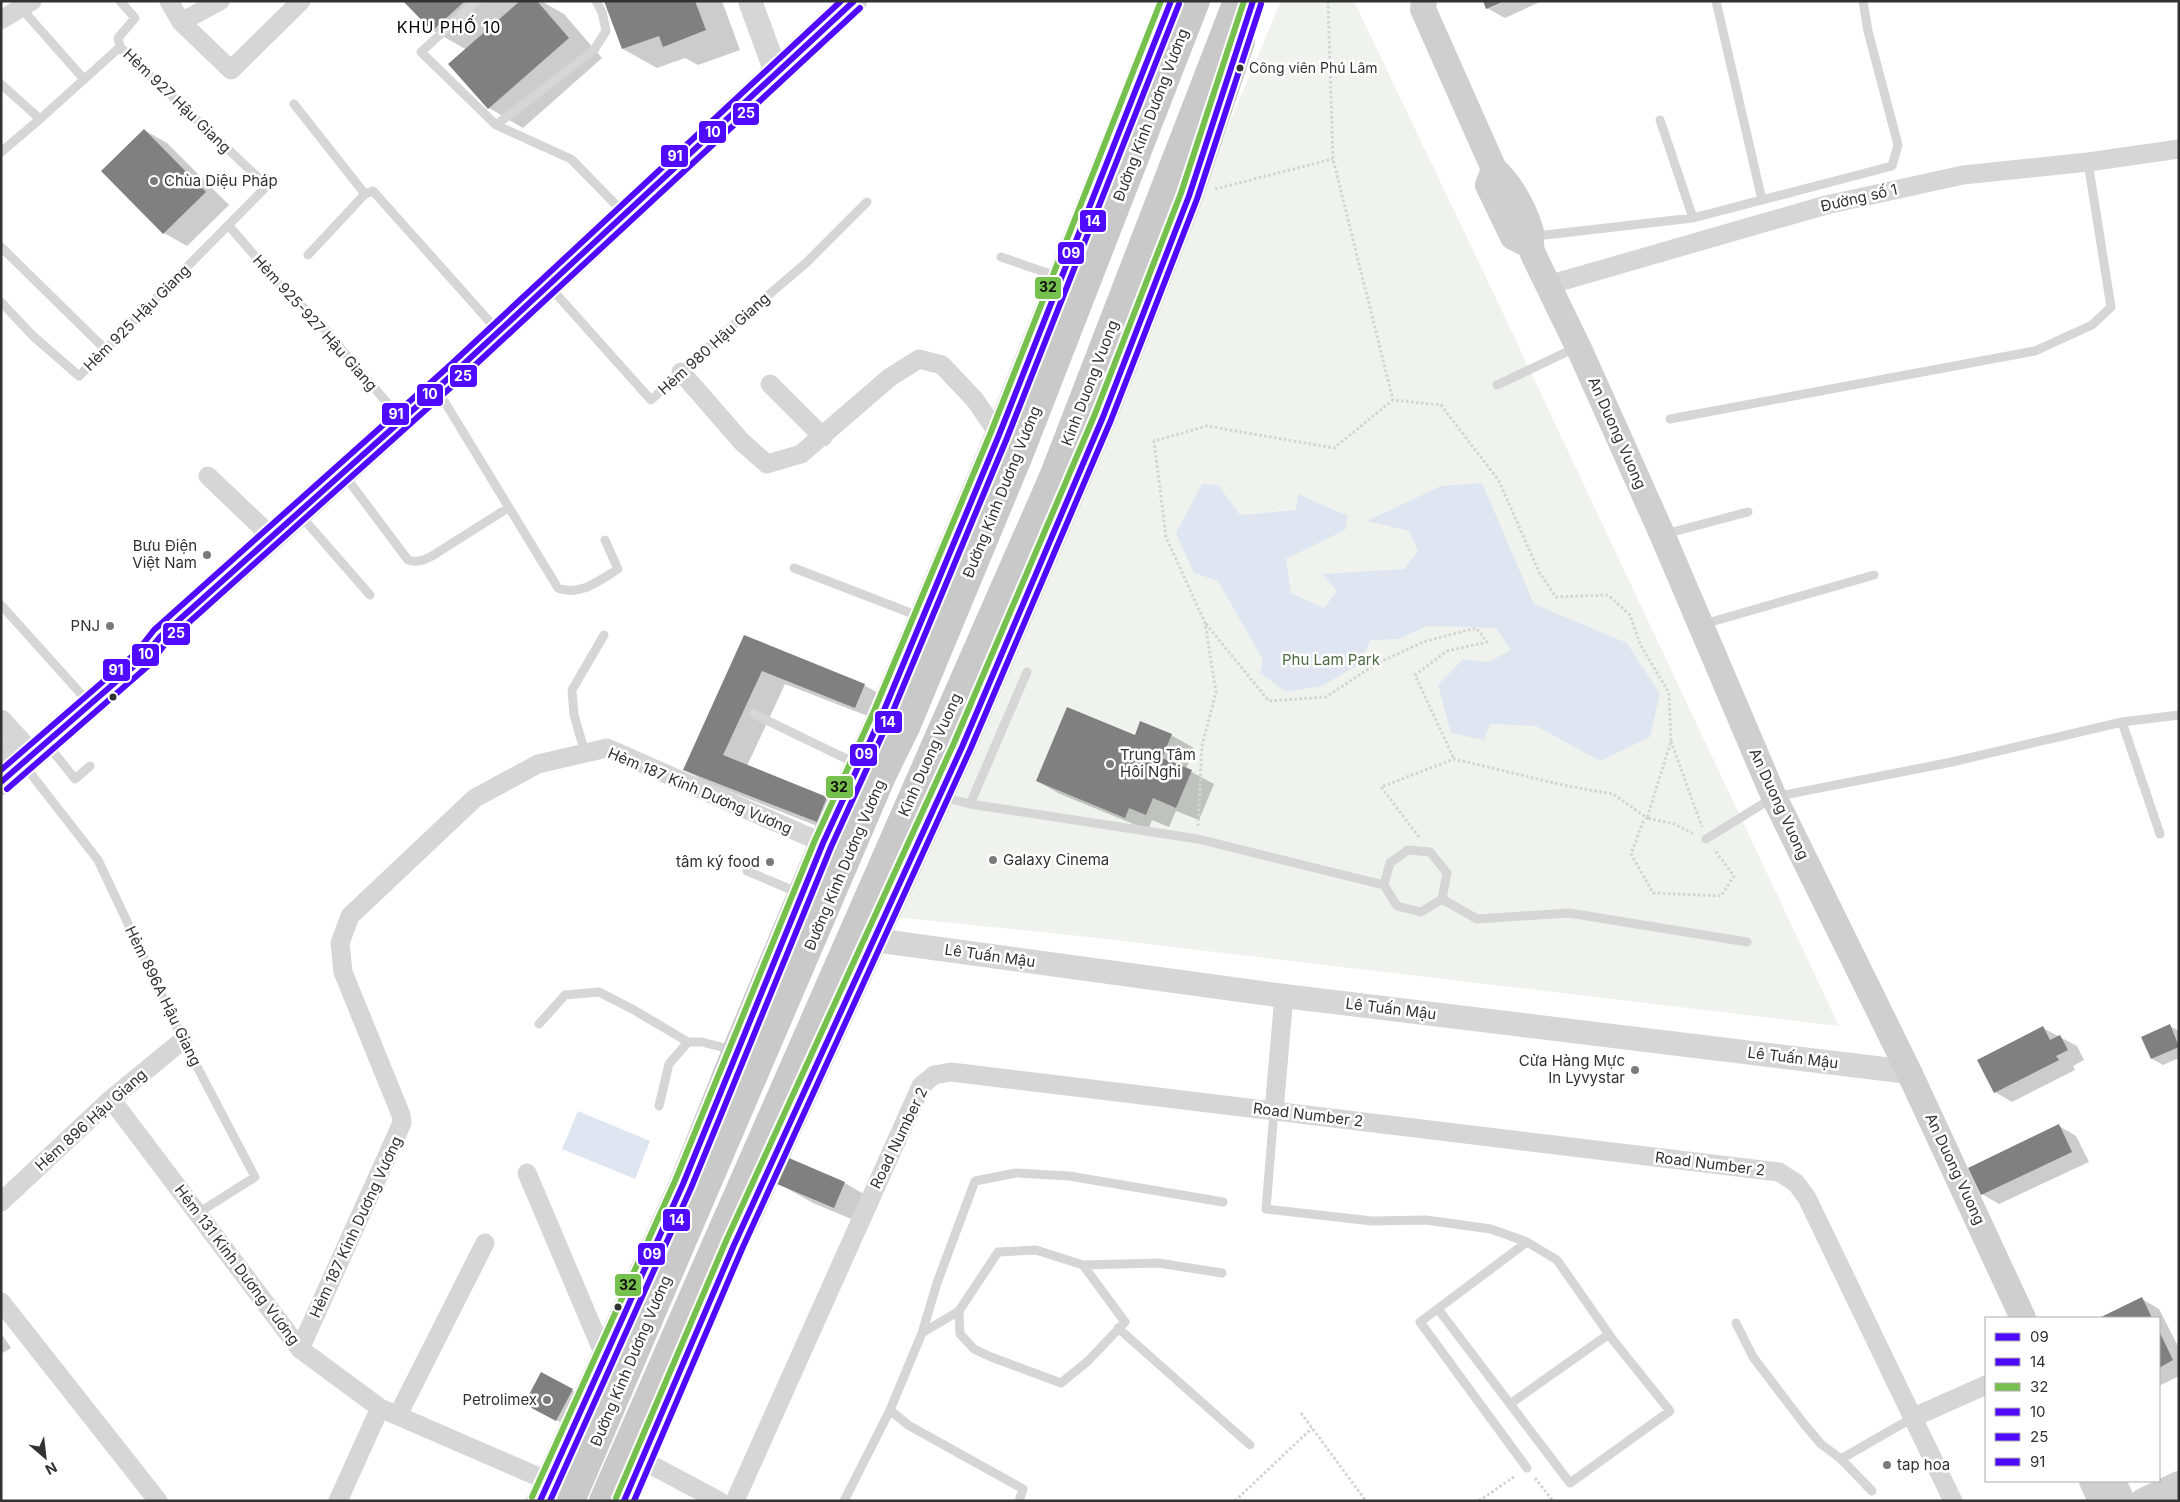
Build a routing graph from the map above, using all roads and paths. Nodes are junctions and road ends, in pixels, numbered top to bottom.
1 (120, 1) edge
2 (169, 1) edge
3 (220, 1) edge
4 (301, 1) edge
5 (477, 1) edge
6 (596, 1) edge
7 (750, 1) edge
8 (854, 1) edge
9 (1172, 1) edge
10 (1196, 1) edge
11 (1237, 1) edge
12 (1253, 1) edge
13 (1328, 1) edge
14 (1716, 1) edge
15 (1863, 1) edge
16 (26, 4) edge
17 (1419, 4) edge
18 (1, 20) edge
19 (182, 22) junction
20 (120, 47) junction
21 (776, 72) junction
22 (83, 78) junction
23 (1, 84) edge
24 (294, 104) dead end
25 (40, 119) junction
26 (1660, 120) dead end
27 (496, 125) junction
28 (2179, 149) edge
29 (1, 152) edge
30 (1333, 159) junction
31 (2088, 162) junction
32 (365, 194) junction
33 (1189, 196) junction
34 (1762, 200) junction
35 (867, 202) dead end
36 (626, 215) junction
37 (1693, 218) junction
38 (229, 226) junction
39 (1537, 240) junction
40 (1, 247) edge
41 (308, 255) dead end
42 (1002, 257) dead end
43 (1061, 278) junction
44 (548, 285) junction
45 (1548, 285) junction
46 (1, 302) edge
47 (498, 331) junction
48 (1578, 347) junction
49 (105, 350) junction
50 (681, 372) junction
51 (770, 384) dead end
52 (1497, 385) dead end
53 (436, 388) junction
54 (1393, 400) junction
55 (1670, 419) dead end
56 (401, 420) junction
57 (1000, 435) junction
58 (823, 437) junction
59 (343, 474) junction
60 (208, 476) dead end
61 (508, 508) junction
62 (1748, 512) dead end
63 (300, 514) junction
64 (1662, 534) junction
65 (273, 538) junction
66 (605, 540) dead end
67 (794, 568) dead end
68 (1874, 575) dead end
69 (370, 595) dead end
70 (1, 605) edge
71 (922, 617) junction
72 (1205, 623) junction
73 (1701, 625) junction
74 (604, 635) dead end
75 (160, 636) junction
76 (1027, 672) dead end
77 (82, 695) junction
78 (754, 714) dead end
79 (2179, 715) edge
80 (1, 722) edge
81 (2122, 722) junction
82 (1671, 741) junction
83 (585, 753) junction
84 (14, 759) edge
85 (1454, 759) junction
86 (90, 766) dead end
87 (871, 769) junction
88 (928, 791) junction
89 (1774, 797) junction
90 (970, 804) junction
91 (1648, 818) junction
92 (2160, 834) dead end
93 (1198, 839) junction
94 (1706, 840) joint
95 (823, 843) junction
96 (1430, 852) junction
97 (747, 871) dead end
98 (1384, 884) junction
99 (802, 894) junction
100 (1721, 896) dead end
101 (1442, 899) junction
102 (862, 939) junction
103 (1747, 942) dead end
104 (1284, 996) junction
105 (539, 1024) dead end
106 (183, 1040) junction
107 (688, 1042) junction
108 (736, 1051) junction
109 (1909, 1072) junction
110 (111, 1100) junction
111 (659, 1106) dead end
112 (1274, 1111) junction
113 (527, 1173) dead end
114 (1, 1202) edge
115 (1223, 1202) dead end
116 (198, 1214) junction
117 (1527, 1242) junction
118 (485, 1243) dead end
119 (1083, 1265) junction
120 (1222, 1273) dead end
121 (1, 1302) edge
122 (1438, 1309) junction
123 (959, 1311) junction
124 (2024, 1317) edge
125 (1736, 1323) dead end
126 (1118, 1328) junction
127 (922, 1333) junction
128 (1608, 1334) junction
129 (300, 1349) junction
130 (616, 1364) junction
131 (1985, 1385) edge
132 (1510, 1404) junction
133 (380, 1408) junction
134 (890, 1410) junction
135 (1301, 1413) dead end
136 (398, 1415) junction
137 (582, 1416) junction
138 (1914, 1417) junction
139 (1312, 1428) junction
140 (1250, 1445) dead end
141 (633, 1456) junction
142 (1841, 1459) junction
143 (1527, 1468) junction
144 (2092, 1482) edge
145 (2113, 1482) edge
146 (2179, 1484) edge
147 (1872, 1490) dead end
148 (544, 1491) edge
149 (158, 1501) edge
150 (338, 1501) edge
151 (571, 1501) edge
152 (603, 1501) edge
153 (624, 1501) edge
154 (719, 1501) edge
155 (735, 1501) edge
156 (844, 1501) edge
157 (1019, 1501) edge
158 (1236, 1501) edge
159 (1366, 1501) edge
160 (1478, 1501) edge
161 (1553, 1501) edge
162 (1953, 1501) edge
163 (2101, 1501) edge
164 (2122, 1501) edge
165 (2143, 1501) edge

1 - 20 lane
2 - 19 street
3 - 19 street
4 - 19 street
5 - 27 lane
6 - 27 lane
7 - 21 street
8 - 21 main road
9 - 43 main road, Đường Kinh Dương Vương
10 - 87 main road, Đường Kinh Dương Vương
11 - 88 main road, Kinh Duong Vuong
12 - 33 main road
13 - 30 path
14 - 34 lane
15 - 34 lane
16 - 18 street
16 - 22 lane
17 - 39 main road
20 - 22 lane, Hẻm 927 Hậu Giang
20 - 38 lane, Hẻm 927 Hậu Giang
21 - 36 main road
22 - 25 lane, Hẻm 927 Hậu Giang
23 - 25 lane
24 - 32 lane
25 - 29 lane, Hẻm 927 Hậu Giang
26 - 37 lane
27 - 36 lane
28 - 31 street, Đường số 1
30 - 33 path
30 - 54 path
31 - 45 street, Đường số 1
31 - 55 lane
32 - 41 lane
32 - 47 lane
33 - 88 main road
34 - 37 lane
35 - 50 lane, Hẻm 980 Hậu Giang
36 - 44 main road
37 - 39 lane
38 - 49 lane, Hẻm 925 Hậu Giang
38 - 56 lane, Hẻm 925-927 Hậu Giang
39 - 45 main road, An Duong Vuong
40 - 49 lane
42 - 43 lane
43 - 57 main road, Đường Kinh Dương Vương
44 - 47 main road
44 - 50 lane, Hẻm 980 Hậu Giang
45 - 48 main road, An Duong Vuong
46 - 49 lane, Hẻm 925 Hậu Giang
47 - 53 main road
48 - 52 lane
48 - 64 main road, An Duong Vuong
50 - 58 street
51 - 58 street
53 - 56 main road
53 - 61 lane
54 - 72 path
54 - 82 path
56 - 59 main road
57 - 58 street
57 - 71 main road, Đường Kinh Dương Vương
59 - 61 lane
59 - 63 main road
60 - 65 street
61 - 66 lane
62 - 64 lane
63 - 65 main road
63 - 69 lane
64 - 73 main road, An Duong Vuong
65 - 75 main road
67 - 71 lane
68 - 73 lane
70 - 77 lane
71 - 87 main road, Đường Kinh Dương Vương
72 - 85 path
72 - 93 path
73 - 89 main road, An Duong Vuong
74 - 83 lane
75 - 77 main road
75 - 84 main road
76 - 90 lane
77 - 84 main road
78 - 87 lane
79 - 81 lane
80 - 84 street
81 - 89 lane
81 - 92 lane
82 - 91 path
82 - 94 path
83 - 95 street, Hẻm 187 Kinh Dương Vương
83 - 129 street, Hẻm 187 Kinh Dương Vương
84 - 86 lane
84 - 106 lane, Hẻm 896A Hậu Giang
85 - 91 path
85 - 96 path
87 - 88 main road
87 - 95 main road, Đường Kinh Dương Vương
87 - 130 main road, Đường Kinh Dương Vương
88 - 90 lane
88 - 102 main road, Kinh Duong Vuong
89 - 94 lane
89 - 109 main road, An Duong Vuong
90 - 93 lane
91 - 100 path
93 - 98 lane
95 - 99 main road, Đường Kinh Dương Vương
96 - 98 lane
96 - 101 lane
97 - 99 lane
98 - 101 lane
99 - 108 main road, Đường Kinh Dương Vương
101 - 103 lane
102 - 104 street, Lê Tuấn Mậu
102 - 141 main road, Kinh Duong Vuong
104 - 109 street, Lê Tuấn Mậu
104 - 112 street
105 - 107 lane
106 - 110 street, Hẻm 896 Hậu Giang
106 - 116 lane, Hẻm 896A Hậu Giang
107 - 108 lane
107 - 111 lane
108 - 130 main road, Đường Kinh Dương Vương
109 - 124 main road, An Duong Vuong
110 - 114 street, Hẻm 896 Hậu Giang
110 - 116 street, Hẻm 131 Kinh Dương Vương
112 - 117 lane
112 - 138 street, Road Number 2
112 - 155 street, Road Number 2
113 - 130 street
115 - 127 lane
116 - 129 street, Hẻm 131 Kinh Dương Vương
117 - 122 lane
117 - 128 lane
118 - 136 street
119 - 120 lane
119 - 123 lane
119 - 126 lane
121 - 149 street
122 - 132 lane
122 - 143 lane
123 - 126 lane
123 - 127 lane
125 - 142 lane
126 - 140 lane
127 - 134 lane
128 - 132 lane
128 - 132 lane
129 - 133 street, Hẻm 131 Kinh Dương Vương
130 - 137 main road, Đường Kinh Dương Vương
131 - 138 street
133 - 136 street, Hẻm 131 Kinh Dương Vương
133 - 150 street
134 - 156 lane
134 - 157 lane
135 - 139 path
136 - 148 street, Hẻm 131 Kinh Dương Vương
137 - 148 main road, Đường Kinh Dương Vương
137 - 151 main road, Đường Kinh Dương Vương
138 - 142 lane
138 - 162 street, Road Number 2
139 - 158 path
139 - 159 path
141 - 152 main road, Kinh Duong Vuong
141 - 153 main road
141 - 154 street
142 - 147 lane
143 - 160 path
143 - 161 path
144 - 163 main road
145 - 164 main road
146 - 165 main road

